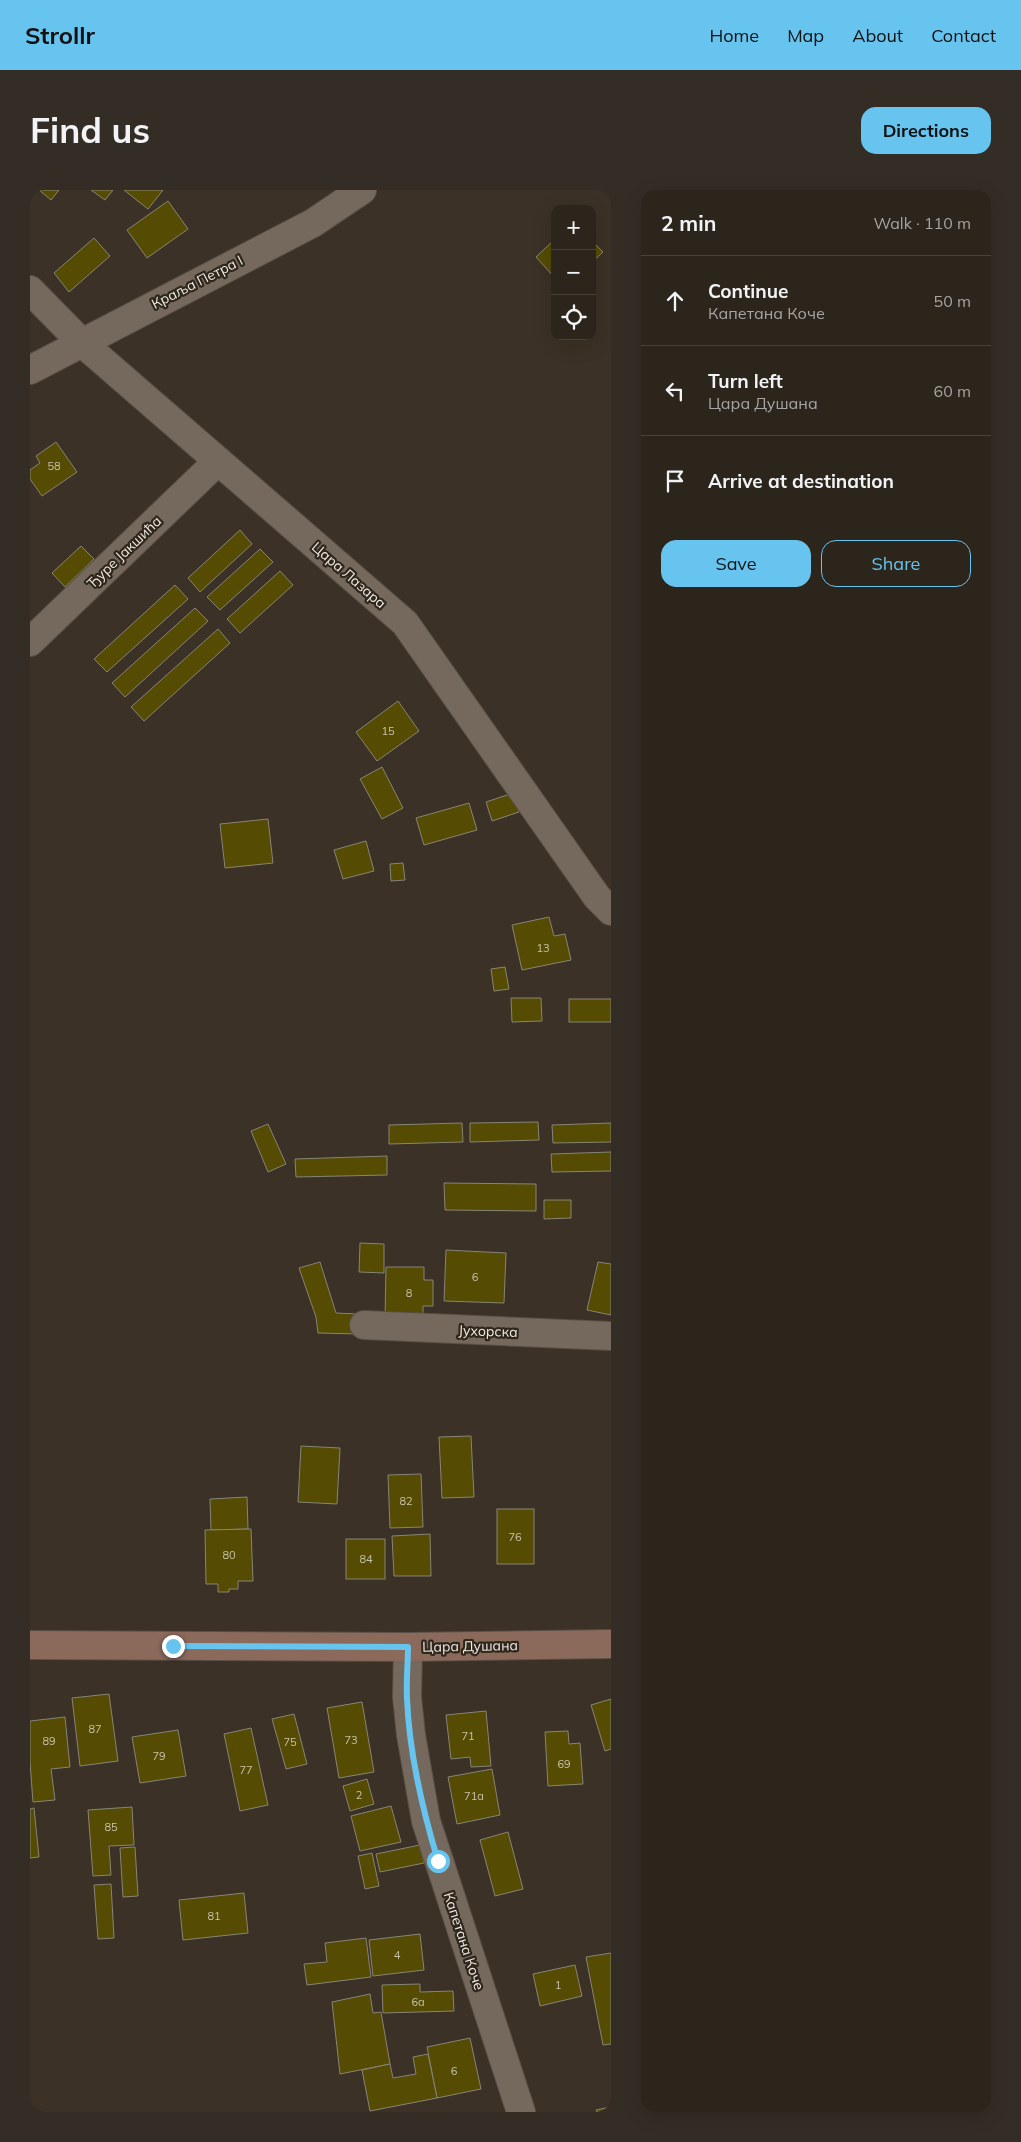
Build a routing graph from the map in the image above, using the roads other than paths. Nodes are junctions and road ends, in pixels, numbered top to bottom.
1 (362, 190) edge
2 (30, 290) edge
3 (81, 342) junction
4 (30, 370) edge
5 (218, 461) junction
6 (30, 642) edge
7 (606, 895) edge
8 (364, 1325) dead end
9 (611, 1336) edge
10 (611, 1644) edge
11 (30, 1645) edge
12 (408, 1647) junction
13 (521, 2112) edge

1 - 3 street, Краља Петра I
2 - 3 street, Цара Лазара
3 - 4 street, Краља Петра I
3 - 5 street, Цара Лазара
5 - 6 street, Ђуре Јакшића
5 - 7 street, Цара Лазара
8 - 9 street, Јухорска
10 - 12 main road, Цара Душана
11 - 12 main road, Цара Душана
12 - 13 street, Капетана Коче

